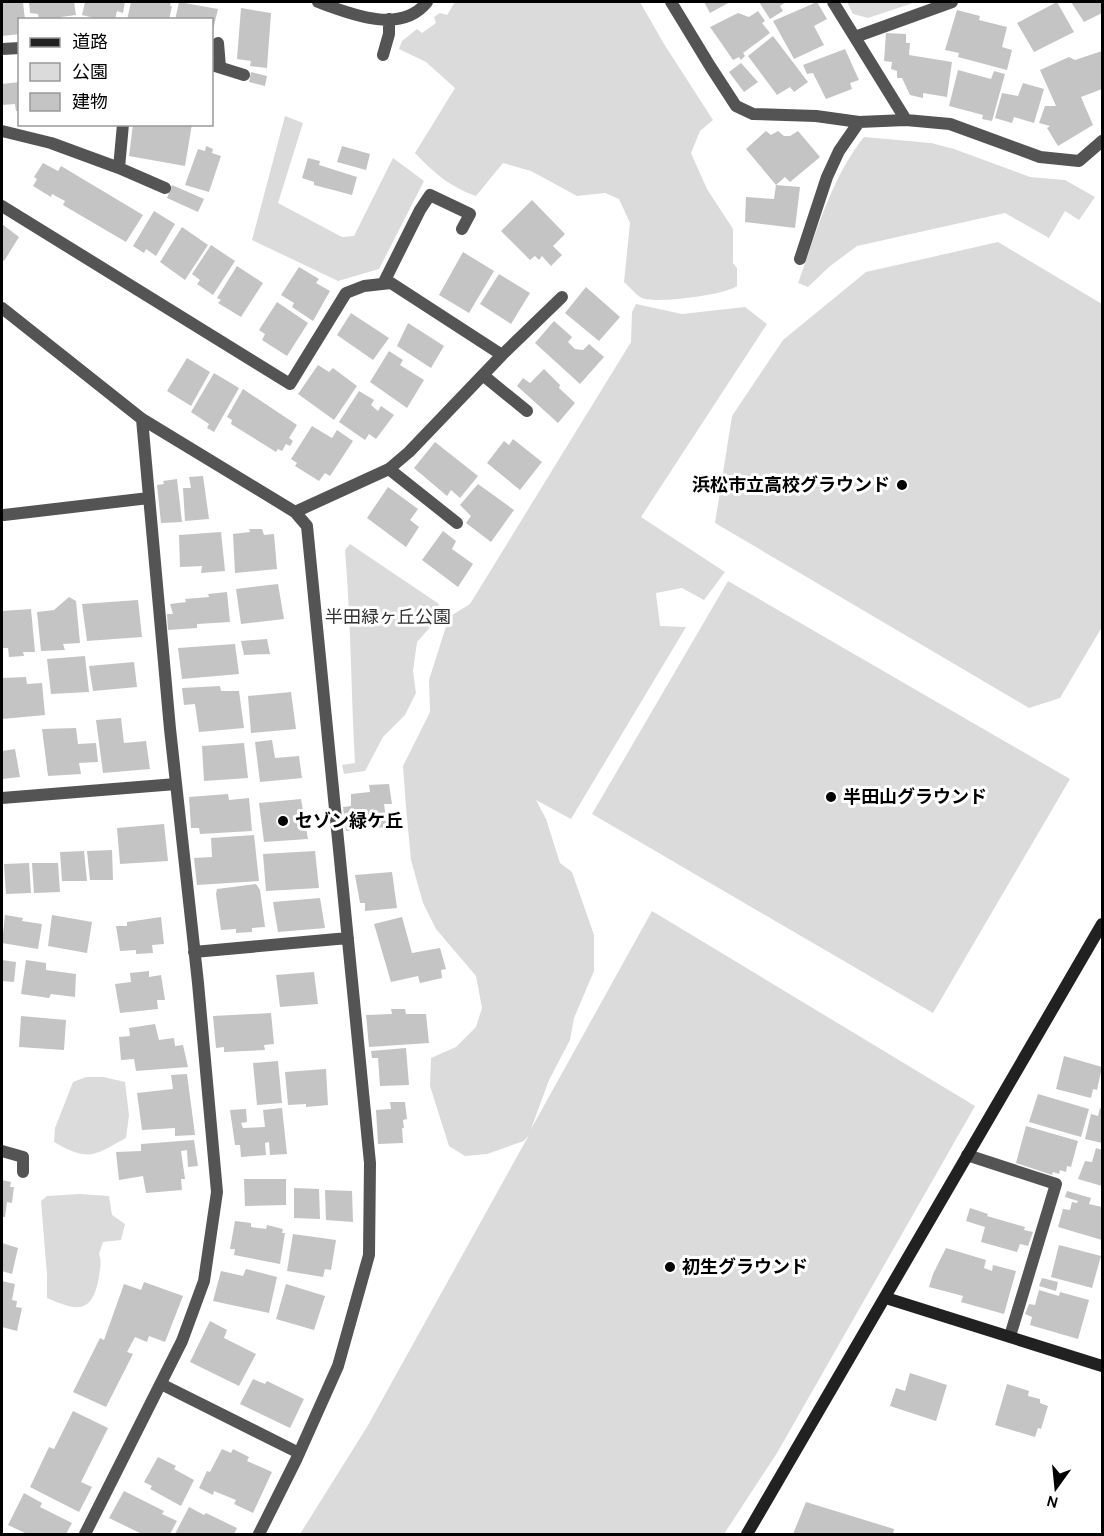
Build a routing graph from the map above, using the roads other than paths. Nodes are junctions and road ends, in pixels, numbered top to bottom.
1 (318, 2) edge
2 (427, 2) edge
3 (671, 2) edge
4 (833, 2) edge
5 (952, 2) edge
6 (389, 19) junction
7 (855, 37) junction
8 (218, 43) dead end
9 (18, 48) edge
10 (2, 49) edge
11 (383, 55) dead end
12 (215, 66) edge
13 (244, 75) dead end
14 (906, 120) junction
15 (859, 122) junction
16 (123, 126) edge
17 (2, 131) edge
18 (1102, 141) edge
19 (119, 168) junction
20 (165, 188) dead end
21 (2, 206) edge
22 (462, 229) dead end
23 (800, 260) dead end
24 (383, 284) junction
25 (562, 297) dead end
26 (2, 308) edge
27 (502, 355) junction
28 (484, 376) junction
29 (527, 411) dead end
30 (142, 419) junction
31 (388, 469) junction
32 (149, 498) junction
33 (295, 512) junction
34 (4, 515) dead end
35 (457, 523) dead end
36 (176, 784) junction
37 (2, 798) edge
38 (1101, 931) edge
39 (348, 938) junction
40 (194, 952) junction
41 (2, 1151) edge
42 (967, 1155) junction
43 (23, 1172) dead end
44 (886, 1298) junction
45 (1010, 1336) junction
46 (1102, 1366) edge
47 (161, 1384) junction
48 (299, 1453) junction
49 (85, 1534) edge
50 (259, 1534) edge
51 (747, 1534) edge

1 - 6 street
2 - 6 street
3 - 15 street
4 - 7 street
5 - 7 street
6 - 11 street
7 - 14 street
8 - 12 street
9 - 10 street
12 - 13 street
14 - 15 street
14 - 18 street
15 - 23 street
16 - 19 street
17 - 19 street
19 - 20 street
21 - 24 street
22 - 24 street
24 - 27 street
25 - 27 street
26 - 30 street
27 - 28 street
28 - 29 street
28 - 31 street
30 - 32 street
30 - 33 street
31 - 33 street
31 - 35 street
32 - 34 street
32 - 36 street
33 - 39 street
36 - 37 street
36 - 40 street
38 - 42 street
39 - 40 street
39 - 48 street
40 - 47 street
41 - 43 street
42 - 44 street
42 - 45 street
44 - 45 street
44 - 51 street
45 - 46 street
47 - 48 street
47 - 49 street
48 - 50 street

